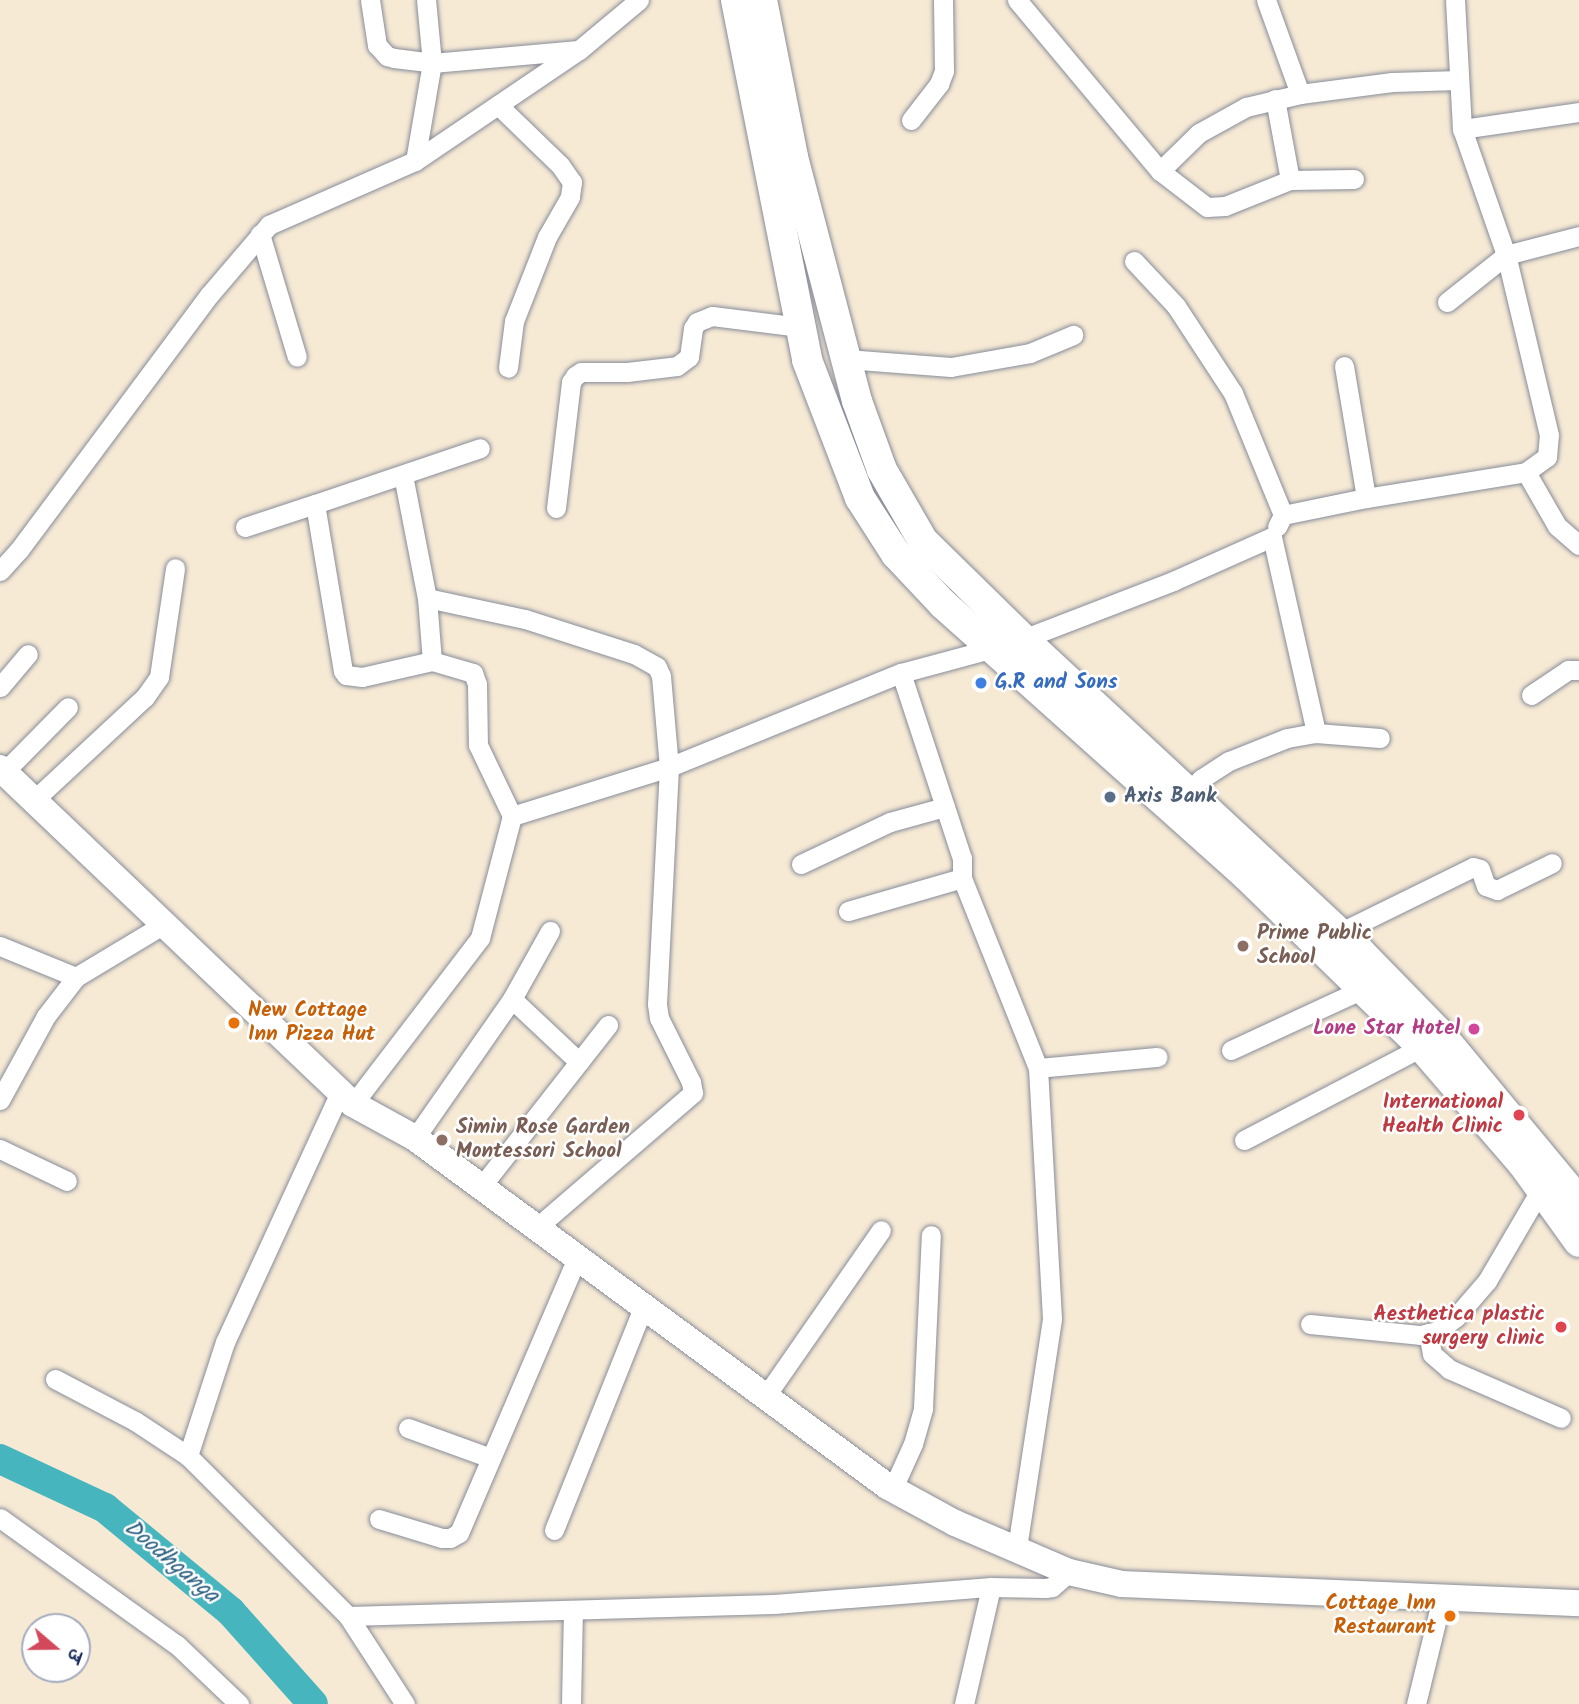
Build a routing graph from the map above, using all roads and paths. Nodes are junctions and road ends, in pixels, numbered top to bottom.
1 (370, 0) edge
2 (426, 0) edge
3 (639, 0) edge
4 (736, 0) edge
5 (762, 0) edge
6 (943, 0) edge
7 (1017, 0) edge
8 (1266, 0) edge
9 (1455, 0) edge
10 (579, 50) junction
11 (432, 63) junction
12 (1459, 80) junction
13 (1300, 94) junction
14 (1275, 99) junction
15 (498, 105) junction
16 (1579, 112) edge
17 (911, 121) dead end
18 (1462, 130) junction
19 (415, 161) junction
20 (1160, 171) junction
21 (1354, 179) dead end
22 (1290, 180) junction
23 (260, 234) junction
24 (1579, 236) edge
25 (1506, 255) junction
26 (1134, 261) dead end
27 (1447, 302) dead end
28 (800, 327) junction
29 (1073, 335) dead end
30 (298, 357) dead end
31 (846, 359) junction
32 (1344, 366) dead end
33 (508, 368) dead end
34 (480, 448) dead end
35 (1526, 472) junction
36 (404, 475) junction
37 (1366, 498) junction
38 (315, 504) junction
39 (556, 508) dead end
40 (1283, 515) junction
41 (245, 527) dead end
42 (1272, 537) junction
43 (1579, 545) edge
44 (175, 568) dead end
45 (0, 571) edge
46 (427, 598) junction
47 (1023, 639) junction
48 (994, 648) junction
49 (28, 654) dead end
50 (432, 661) junction
51 (1579, 670) edge
52 (901, 673) junction
53 (0, 687) edge
54 (1531, 695) dead end
55 (68, 707) dead end
56 (1316, 733) junction
57 (1380, 738) dead end
58 (669, 767) junction
59 (2, 770) edge
60 (1189, 792) junction
61 (34, 800) junction
62 (945, 807) junction
63 (512, 816) junction
64 (1552, 863) dead end
65 (801, 864) dead end
66 (962, 878) junction
67 (848, 911) dead end
68 (166, 923) junction
69 (550, 931) dead end
70 (1339, 933) junction
71 (0, 946) edge
72 (76, 977) junction
73 (1363, 989) junction
74 (512, 999) junction
75 (608, 1025) dead end
76 (1422, 1047) junction
77 (1231, 1050) dead end
78 (1157, 1057) dead end
79 (579, 1062) junction
80 (1038, 1068) junction
81 (347, 1097) junction
82 (0, 1100) edge
83 (415, 1138) junction
84 (1244, 1140) dead end
85 (0, 1149) edge
86 (67, 1181) dead end
87 (481, 1187) junction
88 (1541, 1189) junction
89 (1579, 1201) edge
90 (537, 1228) junction
91 (881, 1230) dead end
92 (931, 1235) dead end
93 (1579, 1242) edge
94 (577, 1258) junction
95 (643, 1307) junction
96 (1310, 1324) dead end
97 (1428, 1333) junction
98 (55, 1379) dead end
99 (765, 1397) junction
100 (1561, 1418) dead end
101 (408, 1428) dead end
102 (188, 1456) junction
103 (491, 1458) junction
104 (893, 1488) junction
105 (0, 1518) edge
106 (379, 1519) dead end
107 (554, 1530) dead end
108 (1017, 1548) junction
109 (1069, 1572) junction
110 (991, 1587) junction
111 (1442, 1597) junction
112 (1579, 1603) edge
113 (573, 1610) junction
114 (348, 1616) junction
115 (239, 1704) edge
116 (405, 1704) edge
117 (571, 1704) edge
118 (964, 1704) edge
119 (1416, 1704) edge

1 - 11 street
2 - 11 street
3 - 10 street
4 - 28 main road
5 - 31 main road
6 - 17 street
7 - 20 street
8 - 13 street
9 - 12 street
10 - 11 street
10 - 15 street
11 - 19 street
12 - 13 street
12 - 18 street
13 - 14 street
14 - 20 street
14 - 22 street
15 - 19 street
15 - 33 street
16 - 18 street
18 - 25 street
19 - 23 street
20 - 22 street
21 - 22 street
23 - 30 street
23 - 45 street
24 - 25 street
25 - 27 street
25 - 35 street
26 - 40 street
28 - 39 street
28 - 48 main road
29 - 31 street
31 - 47 main road
32 - 37 street
34 - 36 street
35 - 37 street
35 - 43 street
36 - 38 street
36 - 46 street
37 - 40 street
38 - 41 street
38 - 50 street
40 - 42 street
42 - 47 street
42 - 56 street
44 - 61 street
46 - 50 street
46 - 58 street
47 - 60 main road
48 - 52 street
48 - 73 main road
49 - 53 street
50 - 63 street
51 - 54 street
52 - 58 street
52 - 62 street
55 - 59 street
56 - 57 street
56 - 60 street
58 - 63 street
58 - 90 street
59 - 61 main road
60 - 70 main road
61 - 68 main road
62 - 65 street
62 - 66 street
63 - 81 street
64 - 70 street
66 - 67 street
66 - 80 street
68 - 72 street
68 - 81 main road
69 - 74 street
70 - 89 main road
71 - 72 street
72 - 82 street
73 - 76 main road
73 - 77 street
74 - 79 street
74 - 83 street
75 - 79 street
76 - 84 street
76 - 88 main road
78 - 80 street
79 - 87 street
80 - 108 street
81 - 83 main road
81 - 102 street
83 - 87 main road
85 - 86 street
87 - 90 main road
88 - 93 main road
88 - 97 street
90 - 94 main road
91 - 99 street
92 - 104 street
94 - 95 main road
94 - 103 street
95 - 99 main road
95 - 107 street
96 - 97 street
97 - 100 street
98 - 102 street
99 - 104 main road
101 - 103 street
102 - 114 street
103 - 106 street
104 - 108 main road
105 - 115 street
108 - 109 main road
109 - 110 street
109 - 111 main road
110 - 113 street
110 - 118 street
111 - 112 main road
111 - 119 street
113 - 114 street
113 - 117 street
114 - 116 street

